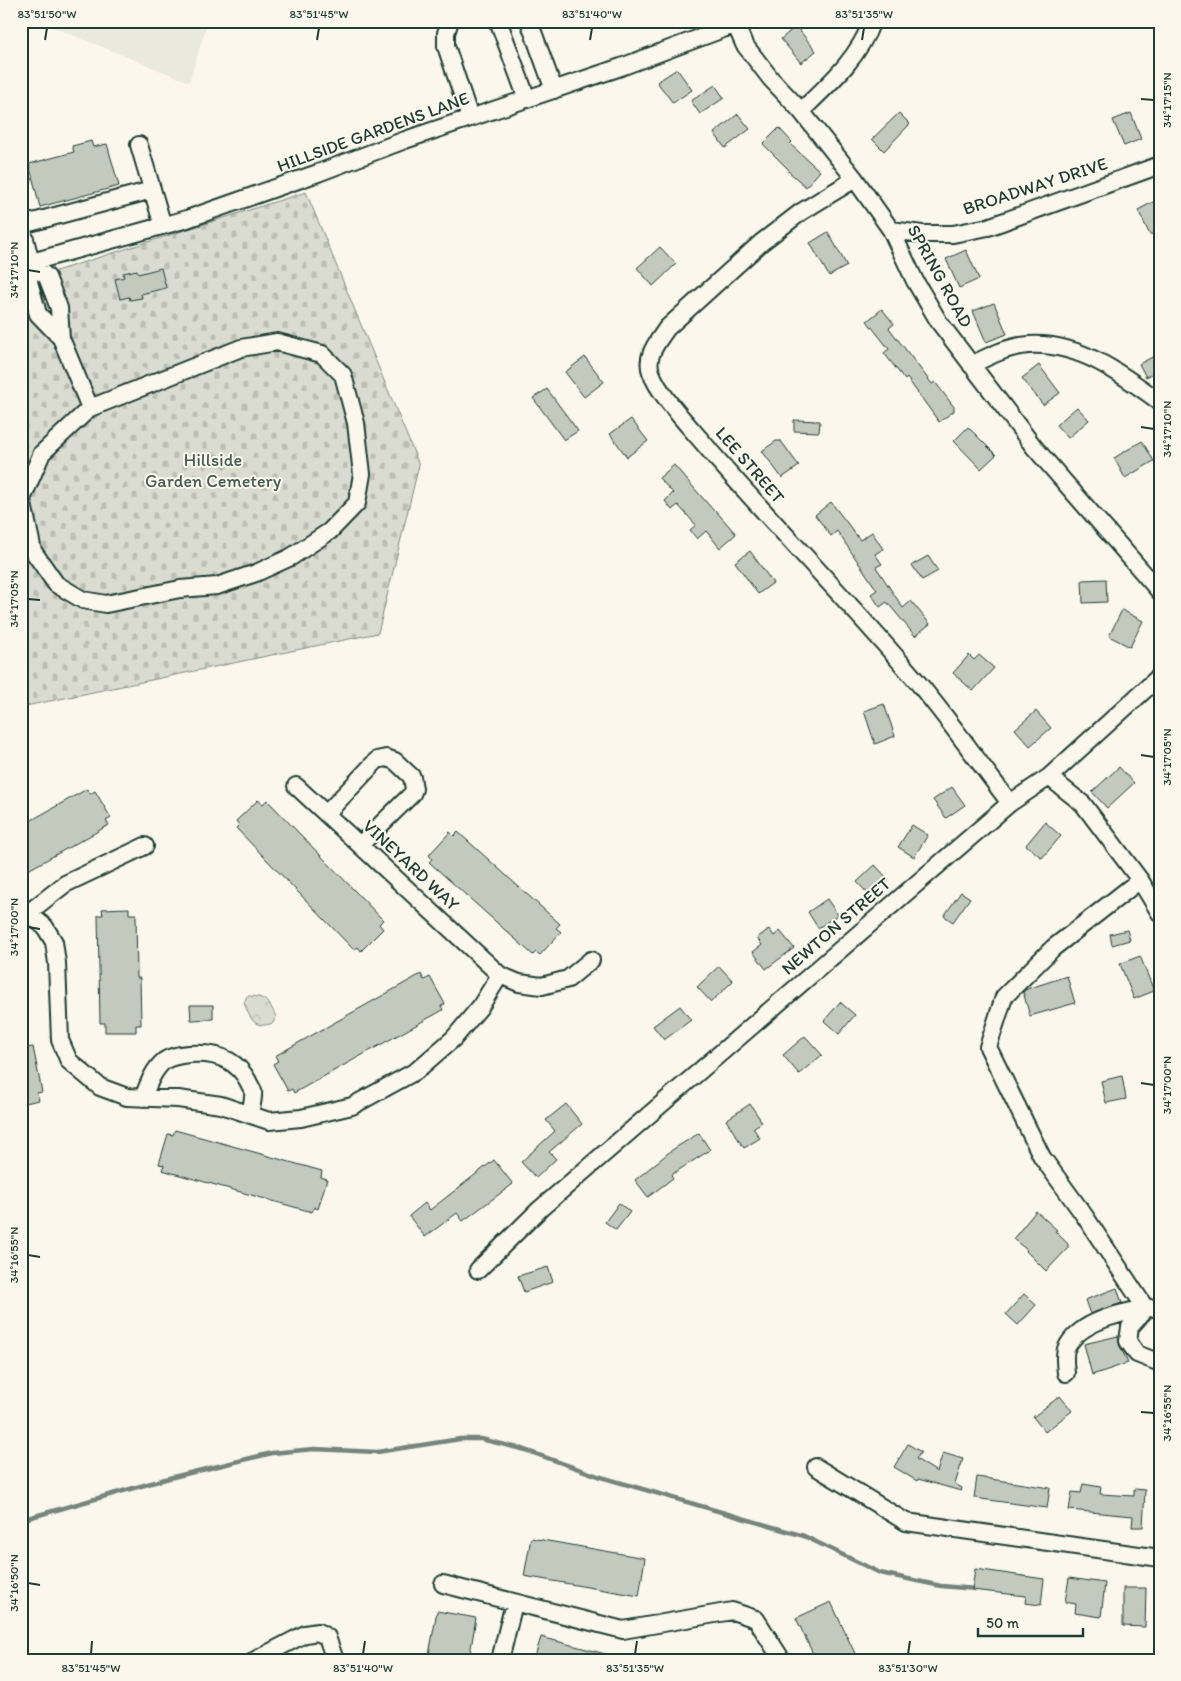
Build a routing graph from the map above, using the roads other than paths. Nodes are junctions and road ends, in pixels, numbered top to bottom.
1 (450, 21) edge
2 (496, 21) edge
3 (529, 21) edge
4 (872, 21) edge
5 (734, 23) edge
6 (554, 90) junction
7 (527, 99) junction
8 (801, 111) junction
9 (470, 118) junction
10 (139, 145) dead end
11 (1160, 165) edge
12 (855, 180) junction
13 (152, 190) junction
14 (22, 224) edge
15 (163, 226) junction
16 (891, 230) junction
17 (26, 264) edge
18 (971, 364) junction
19 (1160, 402) edge
20 (90, 408) junction
21 (1160, 592) edge
22 (1160, 676) edge
23 (1049, 777) junction
24 (296, 786) dead end
25 (1010, 803) junction
26 (326, 814) junction
27 (360, 845) junction
28 (145, 846) dead end
29 (1140, 880) junction
30 (1160, 913) edge
31 (25, 915) edge
32 (591, 960) dead end
33 (500, 975) junction
34 (143, 1098) junction
35 (250, 1114) junction
36 (478, 1270) dead end
37 (1153, 1308) edge
38 (1160, 1363) edge
39 (1066, 1373) dead end
40 (816, 1467) dead end
41 (1160, 1558) edge
42 (443, 1584) dead end
43 (514, 1603) junction
44 (255, 1660) edge
45 (335, 1660) edge
46 (500, 1660) edge
47 (782, 1660) edge

1 - 9 street
2 - 7 street
3 - 6 street
4 - 8 street
5 - 6 street, HILLSIDE GARDENS LANE
5 - 8 street, SPRING ROAD
6 - 7 street, HILLSIDE GARDENS LANE
7 - 9 street, HILLSIDE GARDENS LANE
8 - 12 street, SPRING ROAD
9 - 15 street, HILLSIDE GARDENS LANE
10 - 13 street
11 - 16 street, BROADWAY DRIVE
12 - 16 street, SPRING ROAD
12 - 25 street, LEE STREET
13 - 14 street
13 - 15 street
14 - 17 street
15 - 17 street, HILLSIDE GARDENS LANE
16 - 18 street, SPRING ROAD
17 - 20 street
18 - 19 street
18 - 21 street, SPRING ROAD
20 - 20 street
22 - 23 street, NEWTON STREET
23 - 25 street, NEWTON STREET
23 - 29 street
24 - 26 street, VINEYARD WAY
25 - 36 street, NEWTON STREET
26 - 27 street, VINEYARD WAY
26 - 27 street
27 - 33 street, VINEYARD WAY
28 - 31 street
29 - 30 street
29 - 37 street
31 - 34 street
32 - 33 street, VINEYARD WAY
33 - 35 street
34 - 35 street
34 - 35 street
37 - 38 street
37 - 39 street
40 - 41 street
42 - 43 street
43 - 46 street
43 - 47 street
44 - 45 street

